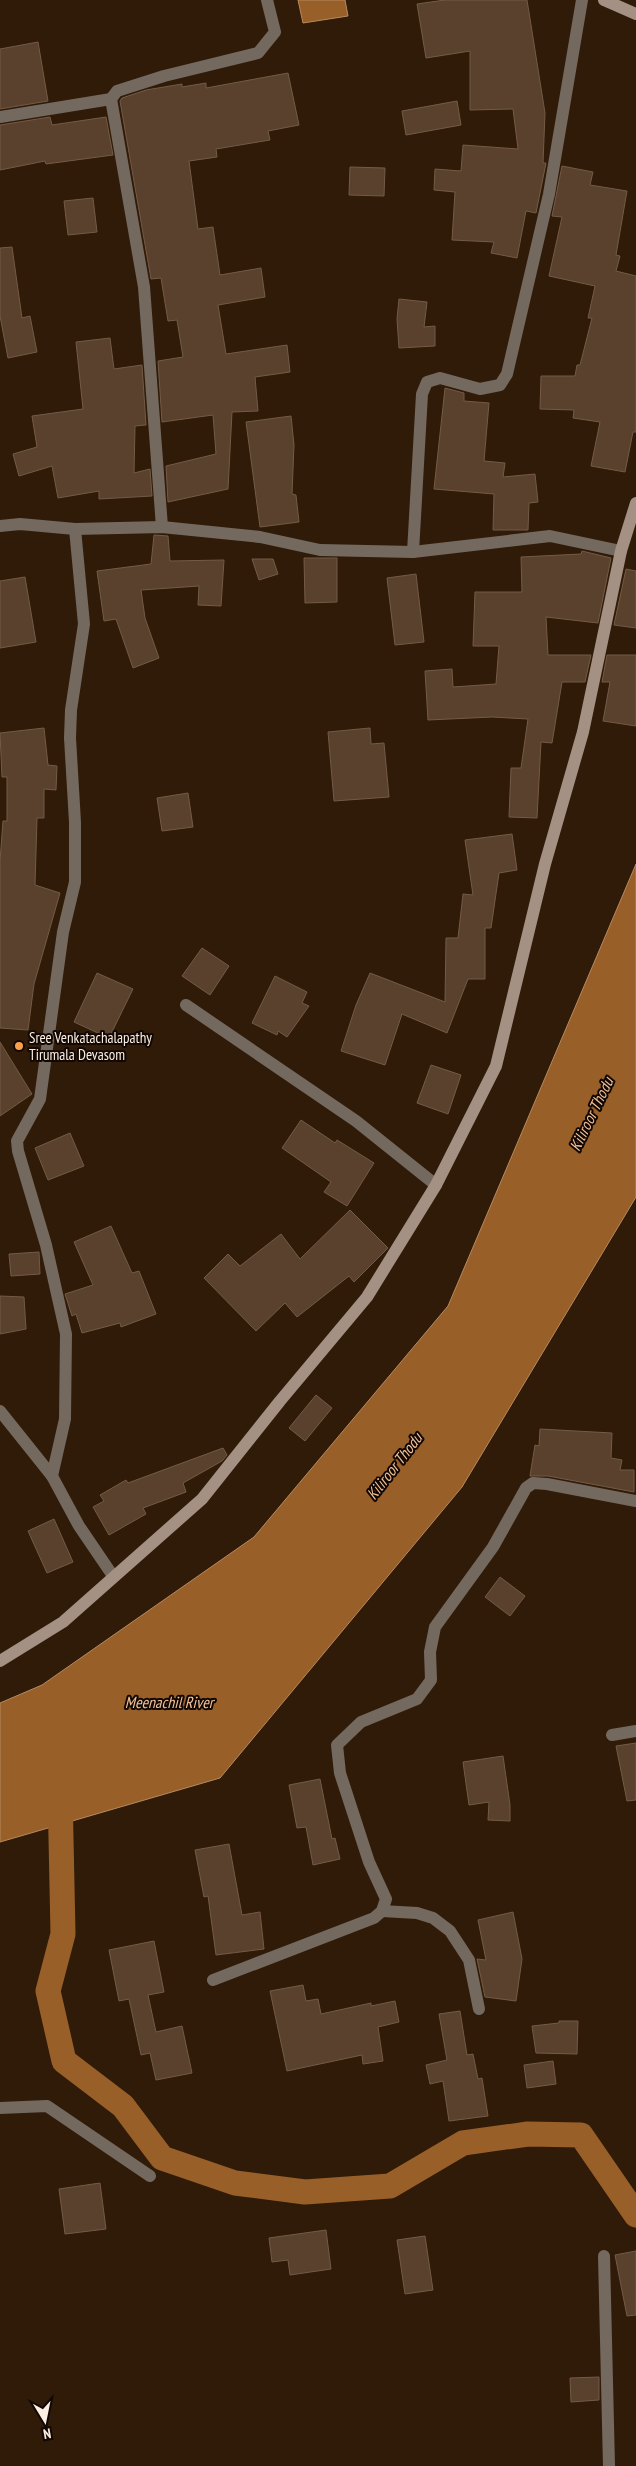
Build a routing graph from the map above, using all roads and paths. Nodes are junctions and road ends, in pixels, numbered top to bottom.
1 (267, 0) edge
2 (582, 0) edge
3 (604, 0) edge
4 (636, 14) edge
5 (111, 99) junction
6 (0, 117) edge
7 (636, 503) edge
8 (0, 526) edge
9 (162, 527) junction
10 (75, 529) junction
11 (621, 551) junction
12 (413, 552) junction
13 (186, 1005) dead end
14 (436, 1185) junction
15 (0, 1412) edge
16 (52, 1476) junction
17 (636, 1501) edge
18 (113, 1576) junction
19 (0, 1661) edge
20 (636, 1731) edge
21 (612, 1735) dead end
22 (382, 1911) junction
23 (213, 1980) dead end
24 (479, 2010) dead end
25 (0, 2108) edge
26 (150, 2176) dead end
27 (604, 2256) dead end
28 (609, 2466) edge

1 - 5 street
2 - 12 street
3 - 4 main road
5 - 6 street
5 - 9 street
7 - 11 main road
8 - 10 street
9 - 10 street
9 - 12 street
10 - 16 street
11 - 12 street
11 - 14 main road
13 - 14 street
14 - 18 main road
15 - 16 street
16 - 18 street
17 - 22 street
18 - 19 main road
20 - 21 street
22 - 23 street
22 - 24 street
25 - 26 street
27 - 28 street

